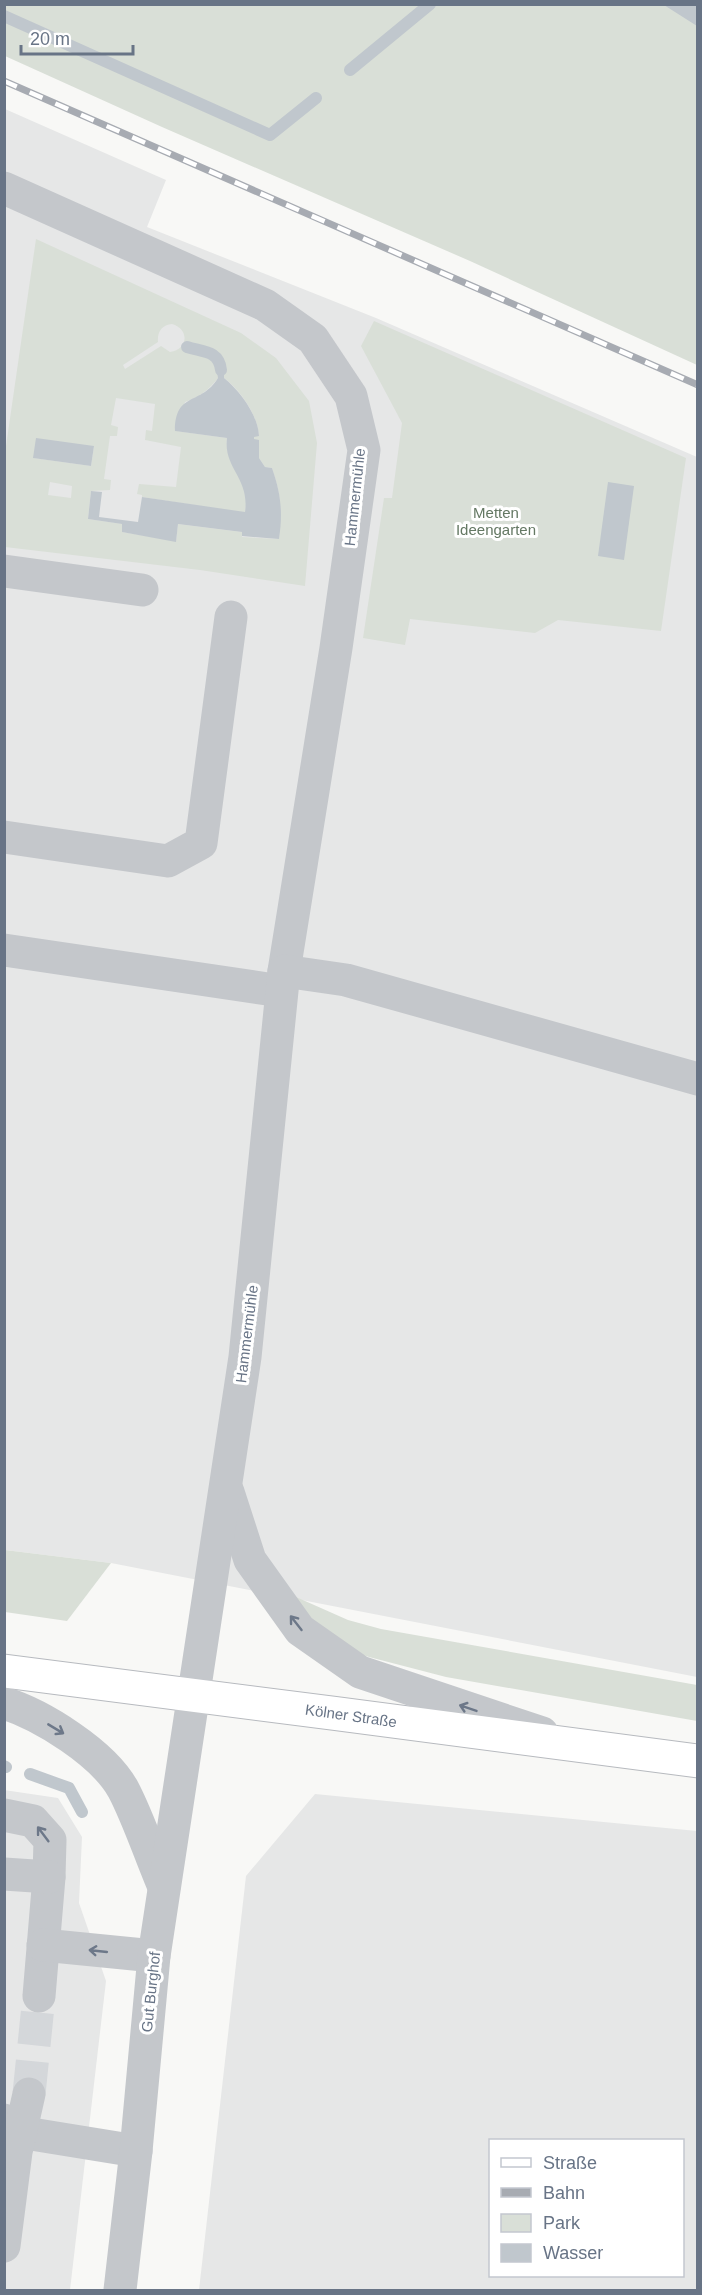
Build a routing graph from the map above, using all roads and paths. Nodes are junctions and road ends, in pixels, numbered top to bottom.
1 (4, 188) edge
2 (4, 572) edge
3 (142, 590) dead end
4 (231, 617) dead end
5 (4, 837) edge
6 (4, 950) edge
7 (282, 981) junction
8 (698, 1079) edge
9 (226, 1484) junction
10 (4, 1671) edge
11 (194, 1694) junction
12 (4, 1703) edge
13 (583, 1747) junction
14 (698, 1761) edge
15 (4, 1815) edge
16 (4, 1874) edge
17 (50, 1877) junction
18 (164, 1887) junction
19 (43, 1945) junction
20 (154, 1956) junction
21 (39, 1996) tunnel mouth
22 (29, 2094) tunnel mouth
23 (12, 2144) edge
24 (136, 2151) junction
25 (4, 2246) edge
26 (120, 2290) edge

1 - 7 street, Hammermühle
2 - 3 street
4 - 5 street
6 - 7 street
7 - 8 street
7 - 9 street, Hammermühle
9 - 11 street, Hammermühle
13 -> 9 street
10 - 11 main road, Kölner Straße
11 - 13 main road, Kölner Straße
11 - 18 street, Gut Burghof
12 -> 18 street
13 - 14 main road, Kölner Straße
17 -> 15 street
16 - 17 street
17 - 19 street
18 - 20 street, Gut Burghof
20 -> 19 street
19 - 21 street
20 - 24 street, Gut Burghof
22 - 23 street
23 - 24 street
23 - 25 street
24 - 26 street, Gut Burghof

